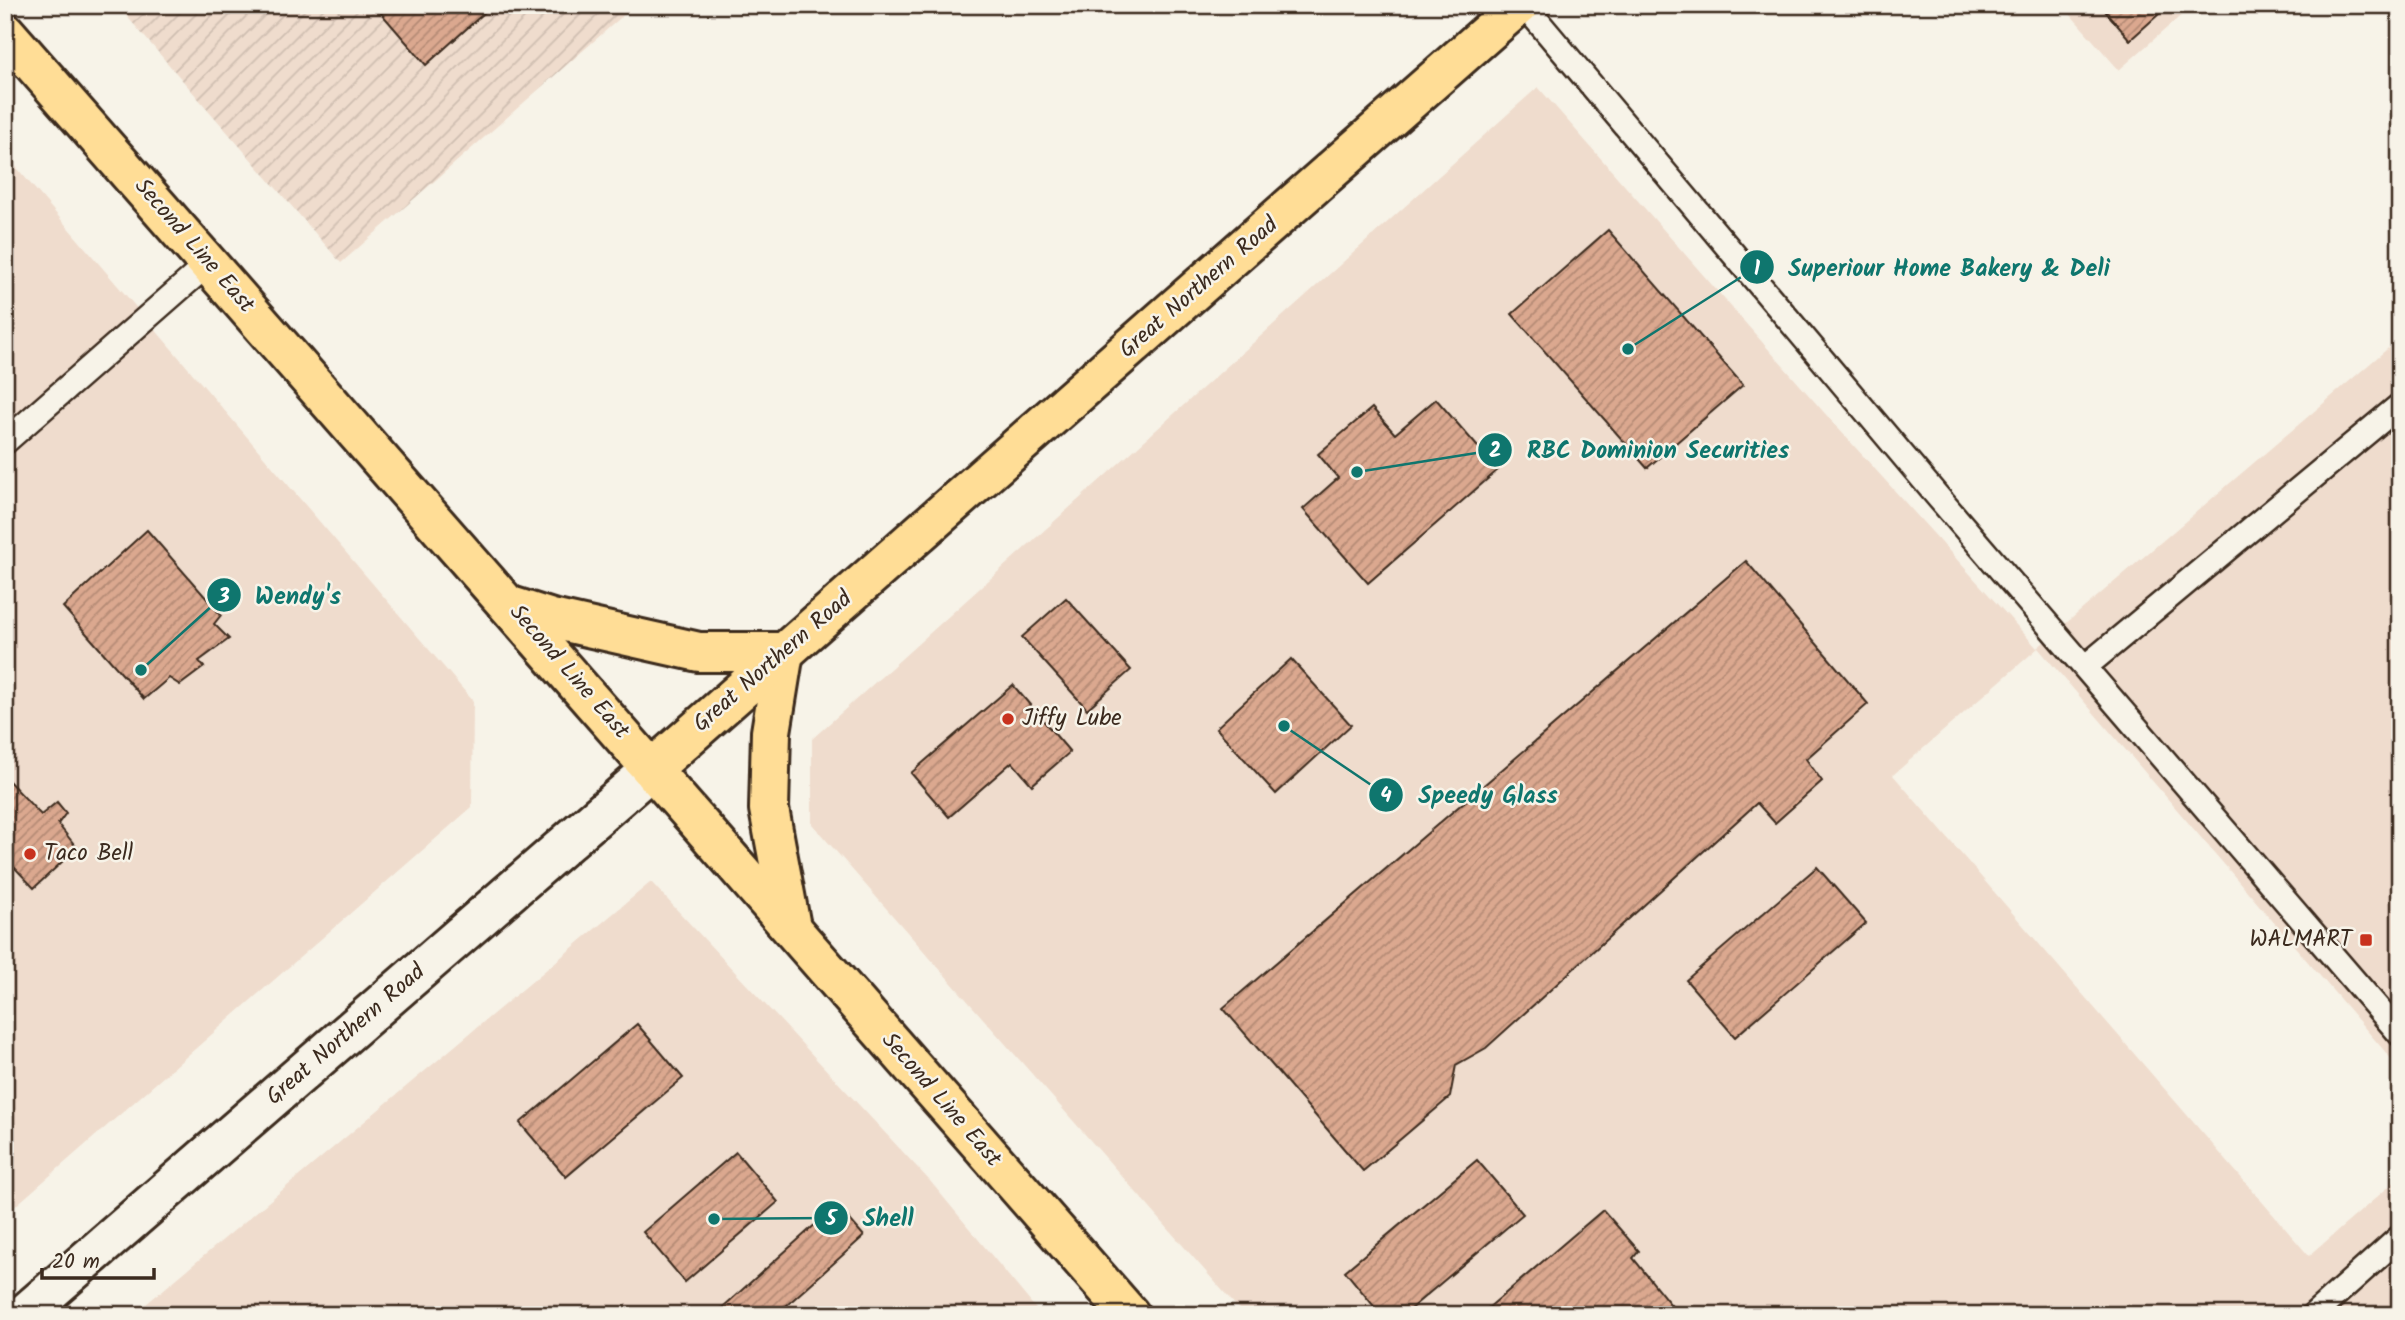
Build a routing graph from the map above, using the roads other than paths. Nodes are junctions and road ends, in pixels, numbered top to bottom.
1 (1522, 5) edge
2 (5, 32) edge
3 (209, 263) junction
4 (2400, 405) edge
5 (5, 442) edge
6 (511, 606) junction
7 (784, 652) junction
8 (2085, 667) junction
9 (653, 768) junction
10 (791, 930) junction
11 (2400, 1034) edge
12 (2400, 1237) edge
13 (23, 1315) edge
14 (1130, 1315) edge
15 (2313, 1315) edge

1 - 7 highway, Great Northern Road
1 - 8 lane
2 - 3 highway, Second Line East
3 - 5 lane
3 - 6 highway, Second Line East
4 - 8 lane
6 - 7 highway
6 - 9 highway, Second Line East
7 - 9 highway, Great Northern Road
7 - 10 highway
8 - 11 lane
9 - 10 highway, Second Line East
9 - 13 main road, Great Northern Road
10 - 14 highway, Second Line East
12 - 15 lane

